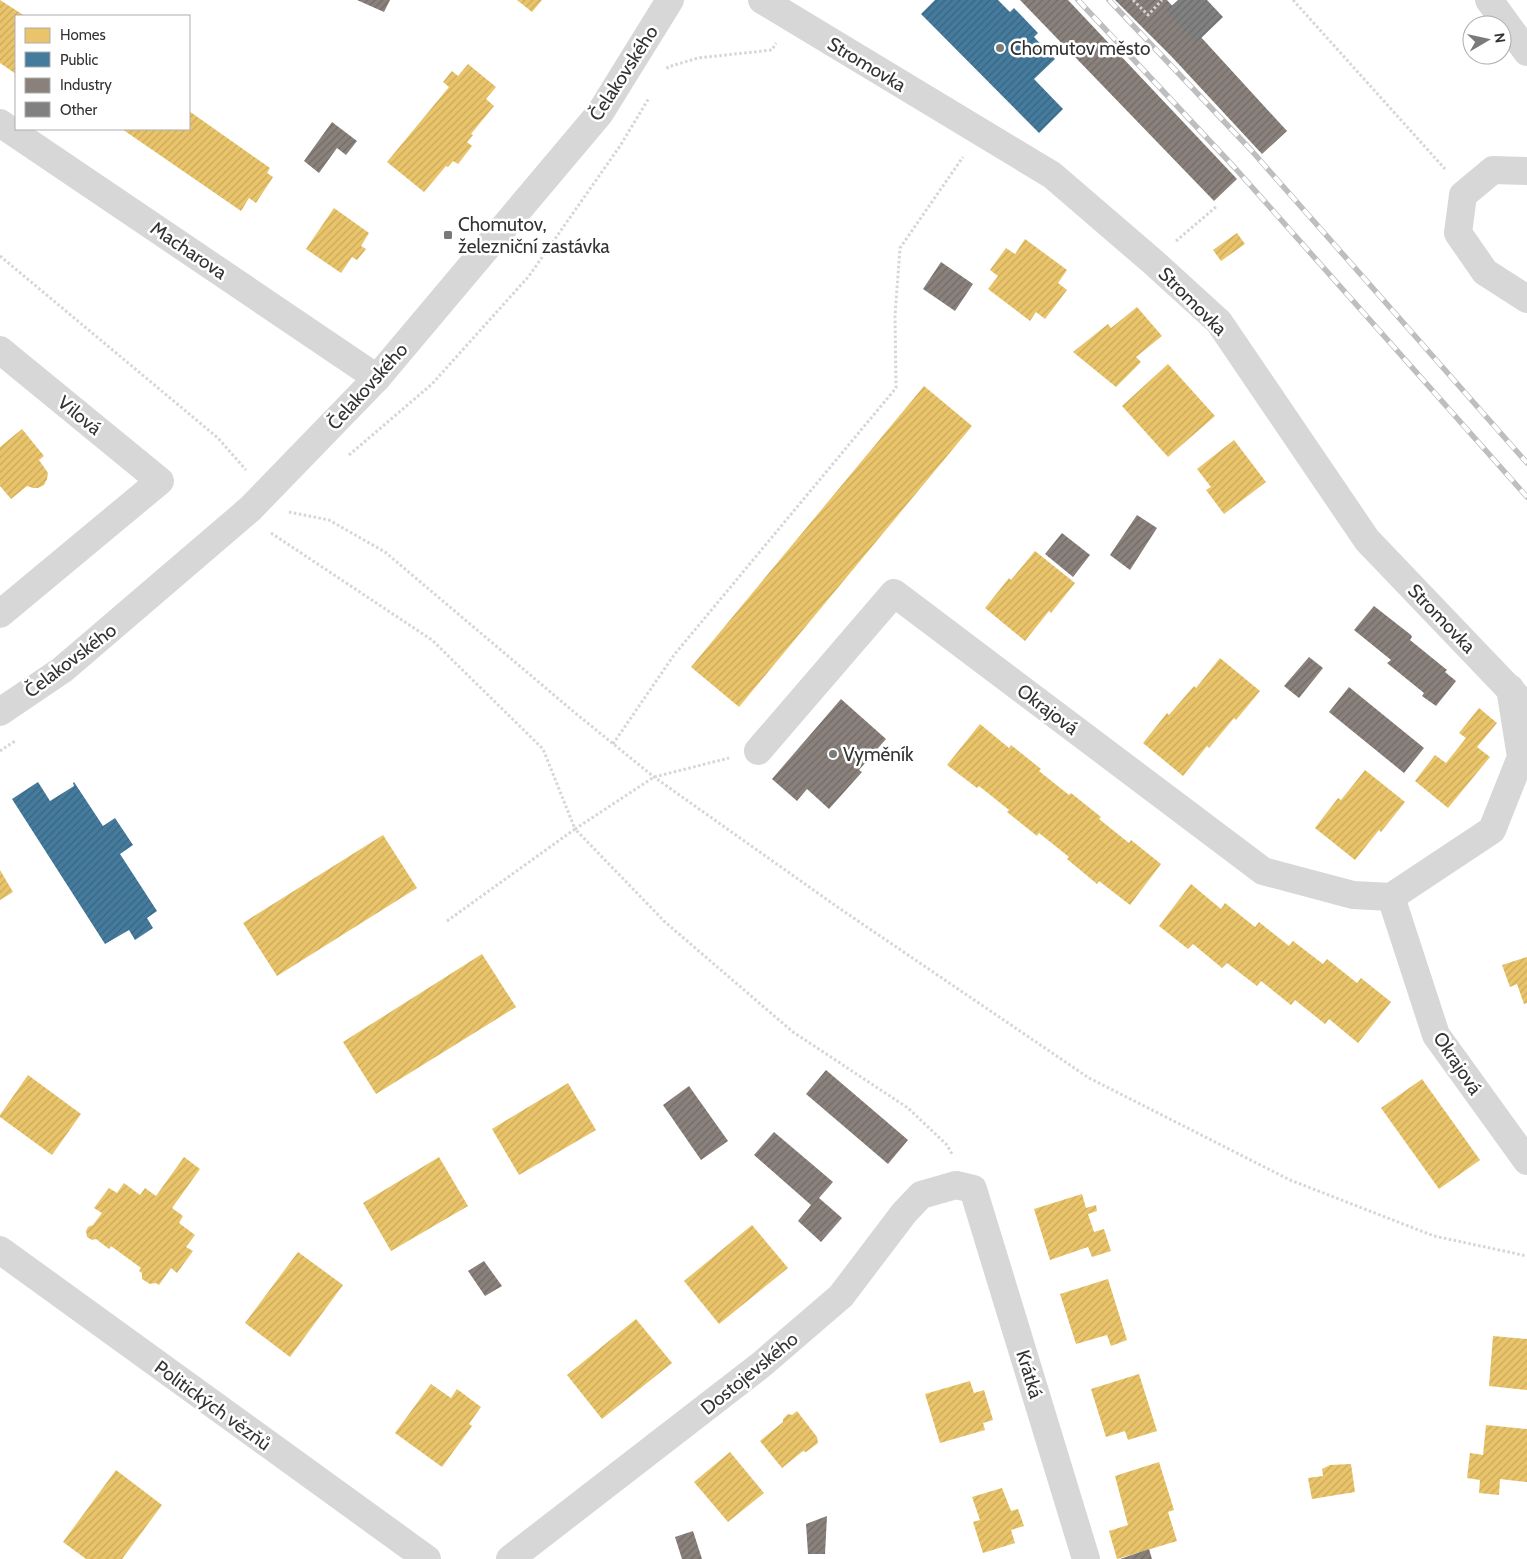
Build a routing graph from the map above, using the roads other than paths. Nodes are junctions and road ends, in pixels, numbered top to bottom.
1 (670, 0) edge
2 (762, 0) edge
3 (1489, 0) edge
4 (1527, 52) edge
5 (0, 123) edge
6 (1527, 171) edge
7 (1527, 299) edge
8 (0, 350) edge
9 (377, 378) junction
10 (0, 614) edge
11 (1518, 698) edge
12 (0, 712) edge
13 (758, 751) road end
14 (1391, 897) junction
15 (1527, 1161) edge
16 (973, 1189) joint
17 (0, 1250) edge
18 (427, 1559) edge
19 (510, 1559) edge
20 (1086, 1559) edge

1 - 9 street, Čelakovského
2 - 11 street, Stromovka
3 - 4 street
5 - 9 street, Macharova
6 - 7 street
8 - 10 street, Vilová
9 - 12 street, Čelakovského
11 - 14 street
13 - 14 street, Okrajová
14 - 15 street, Okrajová
16 - 19 street, Dostojevského
16 - 20 street, Krátká
17 - 18 street, Politických vězňů

